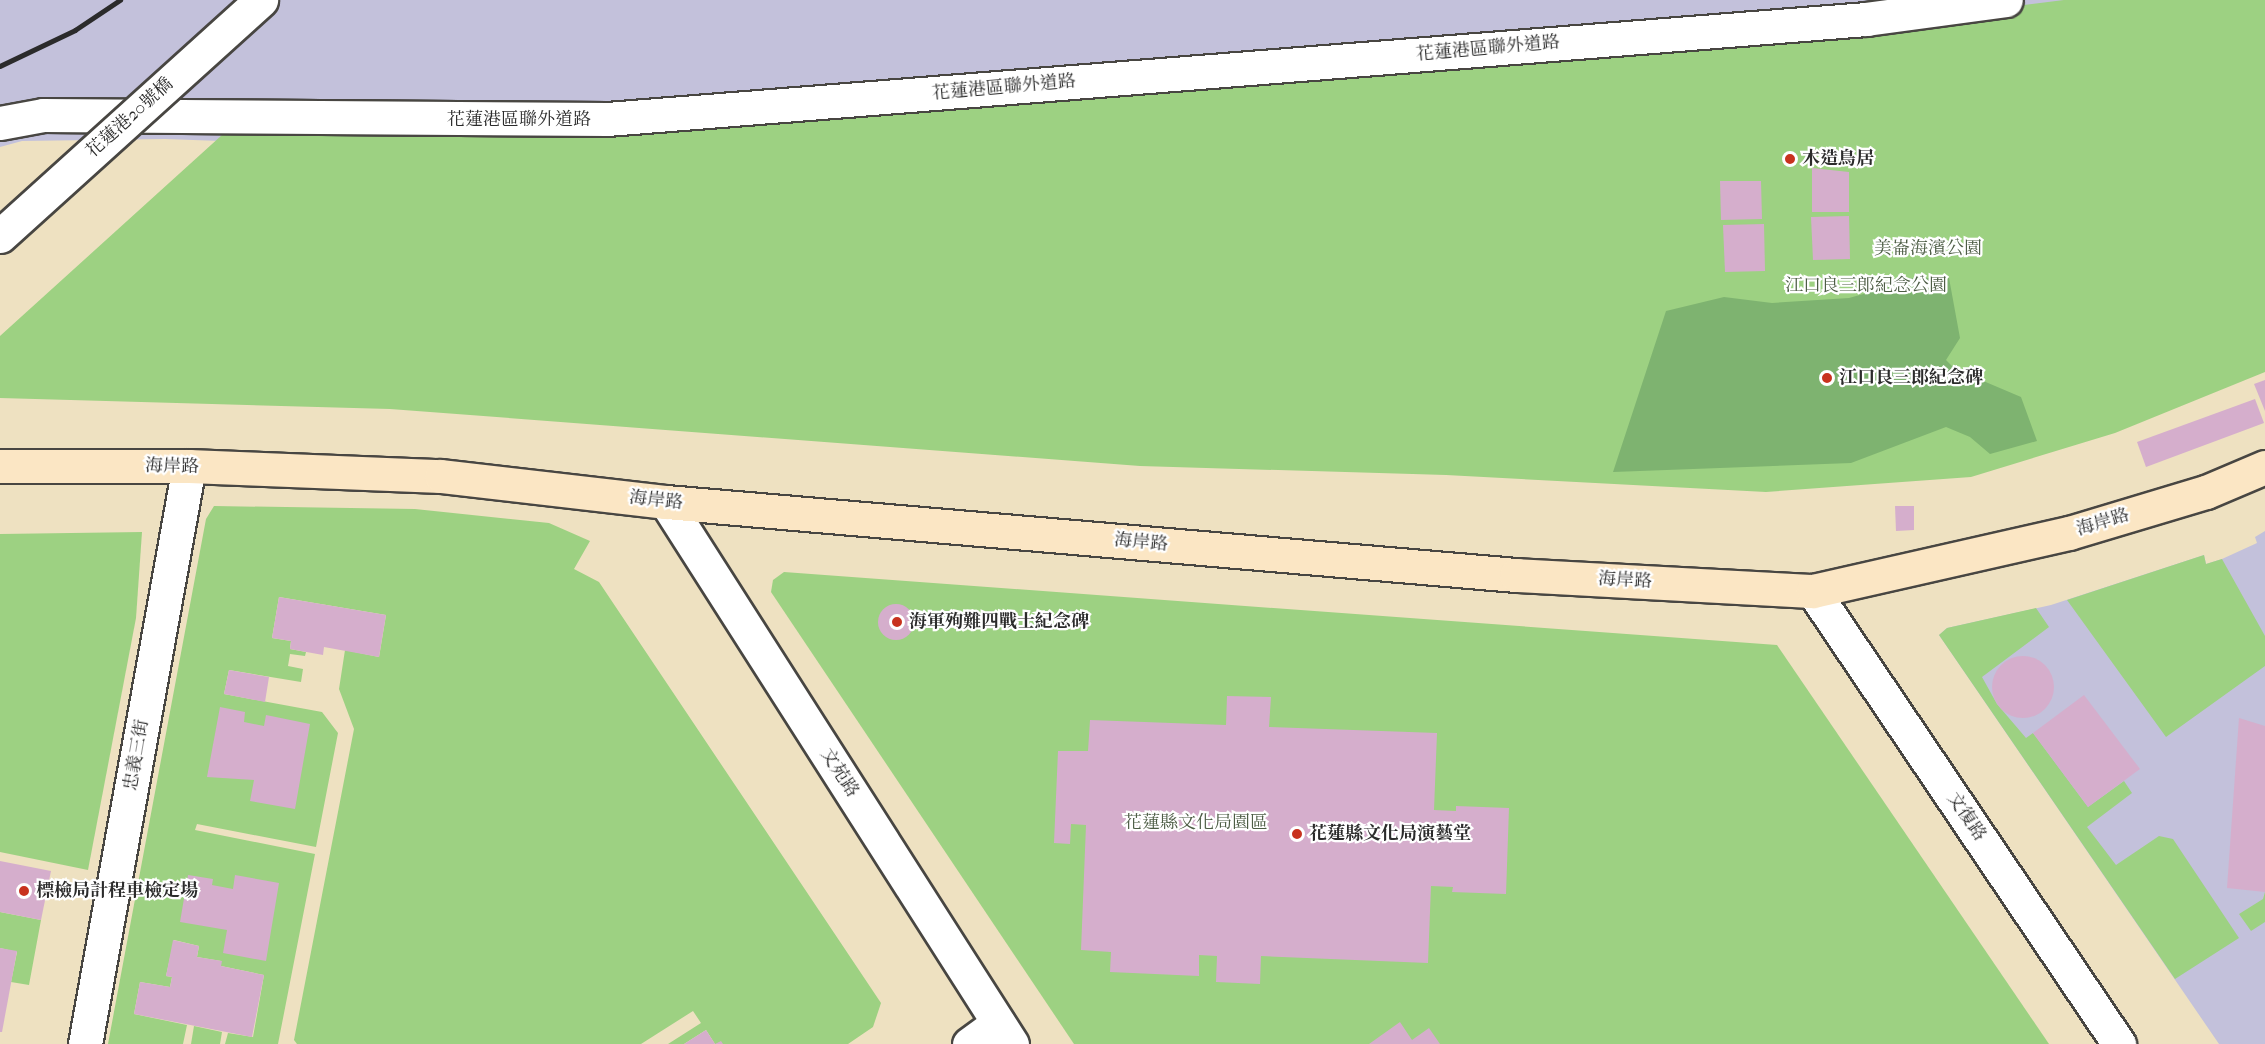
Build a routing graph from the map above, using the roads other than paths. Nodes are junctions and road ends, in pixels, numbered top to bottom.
1 (261, 0) edge
2 (2006, 0) edge
3 (0, 123) edge
4 (0, 236) edge
5 (0, 466) edge
6 (189, 466) junction
7 (2265, 467) edge
8 (666, 502) junction
9 (1813, 591) junction
10 (1005, 1034) edge
11 (85, 1044) edge
12 (969, 1044) edge
13 (2119, 1044) edge

1 - 4 street, 花蓮港20號橋, bridge
2 - 3 street, 花蓮港區聯外道路
5 - 6 main road, 海岸路
6 - 8 main road, 海岸路
6 - 11 street, 忠義三街
7 - 9 main road, 海岸路
8 - 9 main road, 海岸路
8 - 10 street, 文苑路
9 - 13 street, 文復路
10 - 12 street

